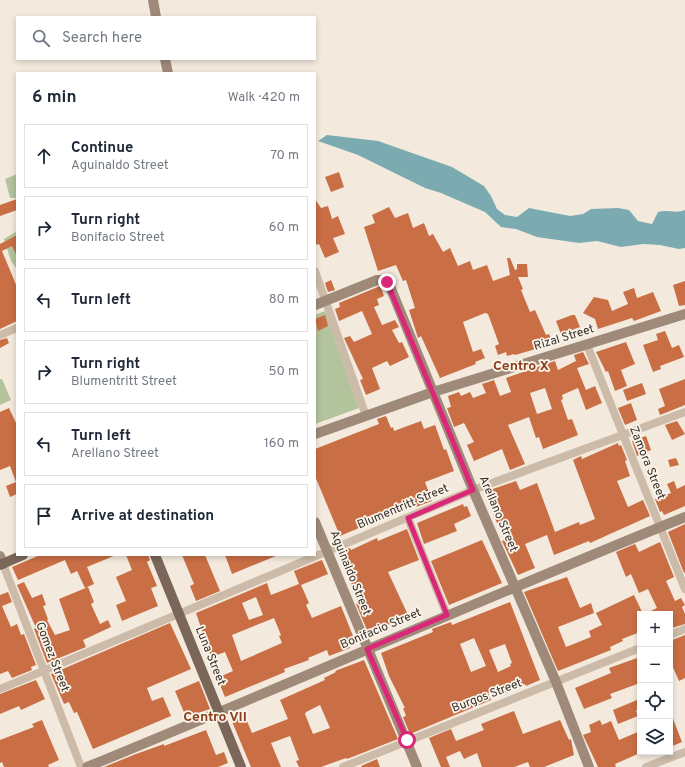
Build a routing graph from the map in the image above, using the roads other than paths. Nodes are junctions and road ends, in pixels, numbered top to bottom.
1 (153, 0) edge
2 (156, 16) edge
3 (165, 60) edge
4 (168, 72) edge
5 (316, 274) edge
6 (326, 300) junction
7 (316, 305) edge
8 (685, 314) edge
9 (16, 328) edge
10 (0, 335) edge
11 (587, 345) junction
12 (433, 392) junction
13 (685, 412) edge
14 (366, 416) junction
15 (316, 434) edge
16 (622, 435) junction
17 (473, 490) junction
18 (685, 516) edge
19 (408, 518) junction
20 (316, 525) edge
21 (660, 527) junction
22 (326, 551) junction
23 (316, 555) edge
24 (20, 556) edge
25 (156, 556) edge
26 (314, 556) edge
27 (1, 562) edge
28 (515, 586) junction
29 (685, 590) edge
30 (178, 614) junction
31 (447, 615) junction
32 (685, 629) edge
33 (673, 634) edge
34 (367, 649) junction
35 (637, 649) edge
36 (43, 670) junction
37 (556, 682) junction
38 (0, 689) edge
39 (219, 713) junction
40 (407, 740) junction
41 (685, 752) edge
42 (81, 767) edge
43 (87, 767) edge
44 (241, 767) edge
45 (343, 767) edge
46 (417, 767) edge
47 (589, 767) edge
48 (646, 767) edge

1 - 2 street
3 - 4 street
5 - 6 street
6 - 7 street
6 - 12 street, Arellano Street
6 - 14 street
8 - 11 street, Rizal Street
9 - 10 street
11 - 12 street, Rizal Street
11 - 16 street, Zamora Street
12 - 14 street, Rizal Street
12 - 17 street, Arellano Street
13 - 16 street, Blumentritt Street
14 - 15 street, Rizal Street
16 - 17 street, Blumentritt Street
16 - 21 street, Zamora Street
17 - 19 street, Blumentritt Street
17 - 28 street, Arellano Street
18 - 21 street, Bonifacio Street
19 - 22 street, Blumentritt Street
19 - 31 street
20 - 22 street, Aguinaldo Street
21 - 28 street, Bonifacio Street
21 - 29 street, Zamora Street
22 - 23 street, Blumentritt Street
22 - 34 street, Aguinaldo Street
24 - 27 main road
25 - 30 main road, Luna Street
26 - 30 street, Blumentritt Street
27 - 36 street, Gomez Street
28 - 31 street, Bonifacio Street
28 - 37 street, Arellano Street
30 - 36 street, Blumentritt Street
30 - 39 main road, Luna Street
31 - 34 street, Bonifacio Street
32 - 33 street
34 - 39 street, Bonifacio Street
34 - 40 street, Aguinaldo Street
35 - 37 street, Burgos Street
36 - 38 street, Blumentritt Street
36 - 42 street, Gomez Street
37 - 40 street, Burgos Street
37 - 47 street, Arellano Street
39 - 43 street, Bonifacio Street
39 - 44 main road, Luna Street
40 - 45 street, Burgos Street
40 - 46 street, Aguinaldo Street
41 - 48 street

